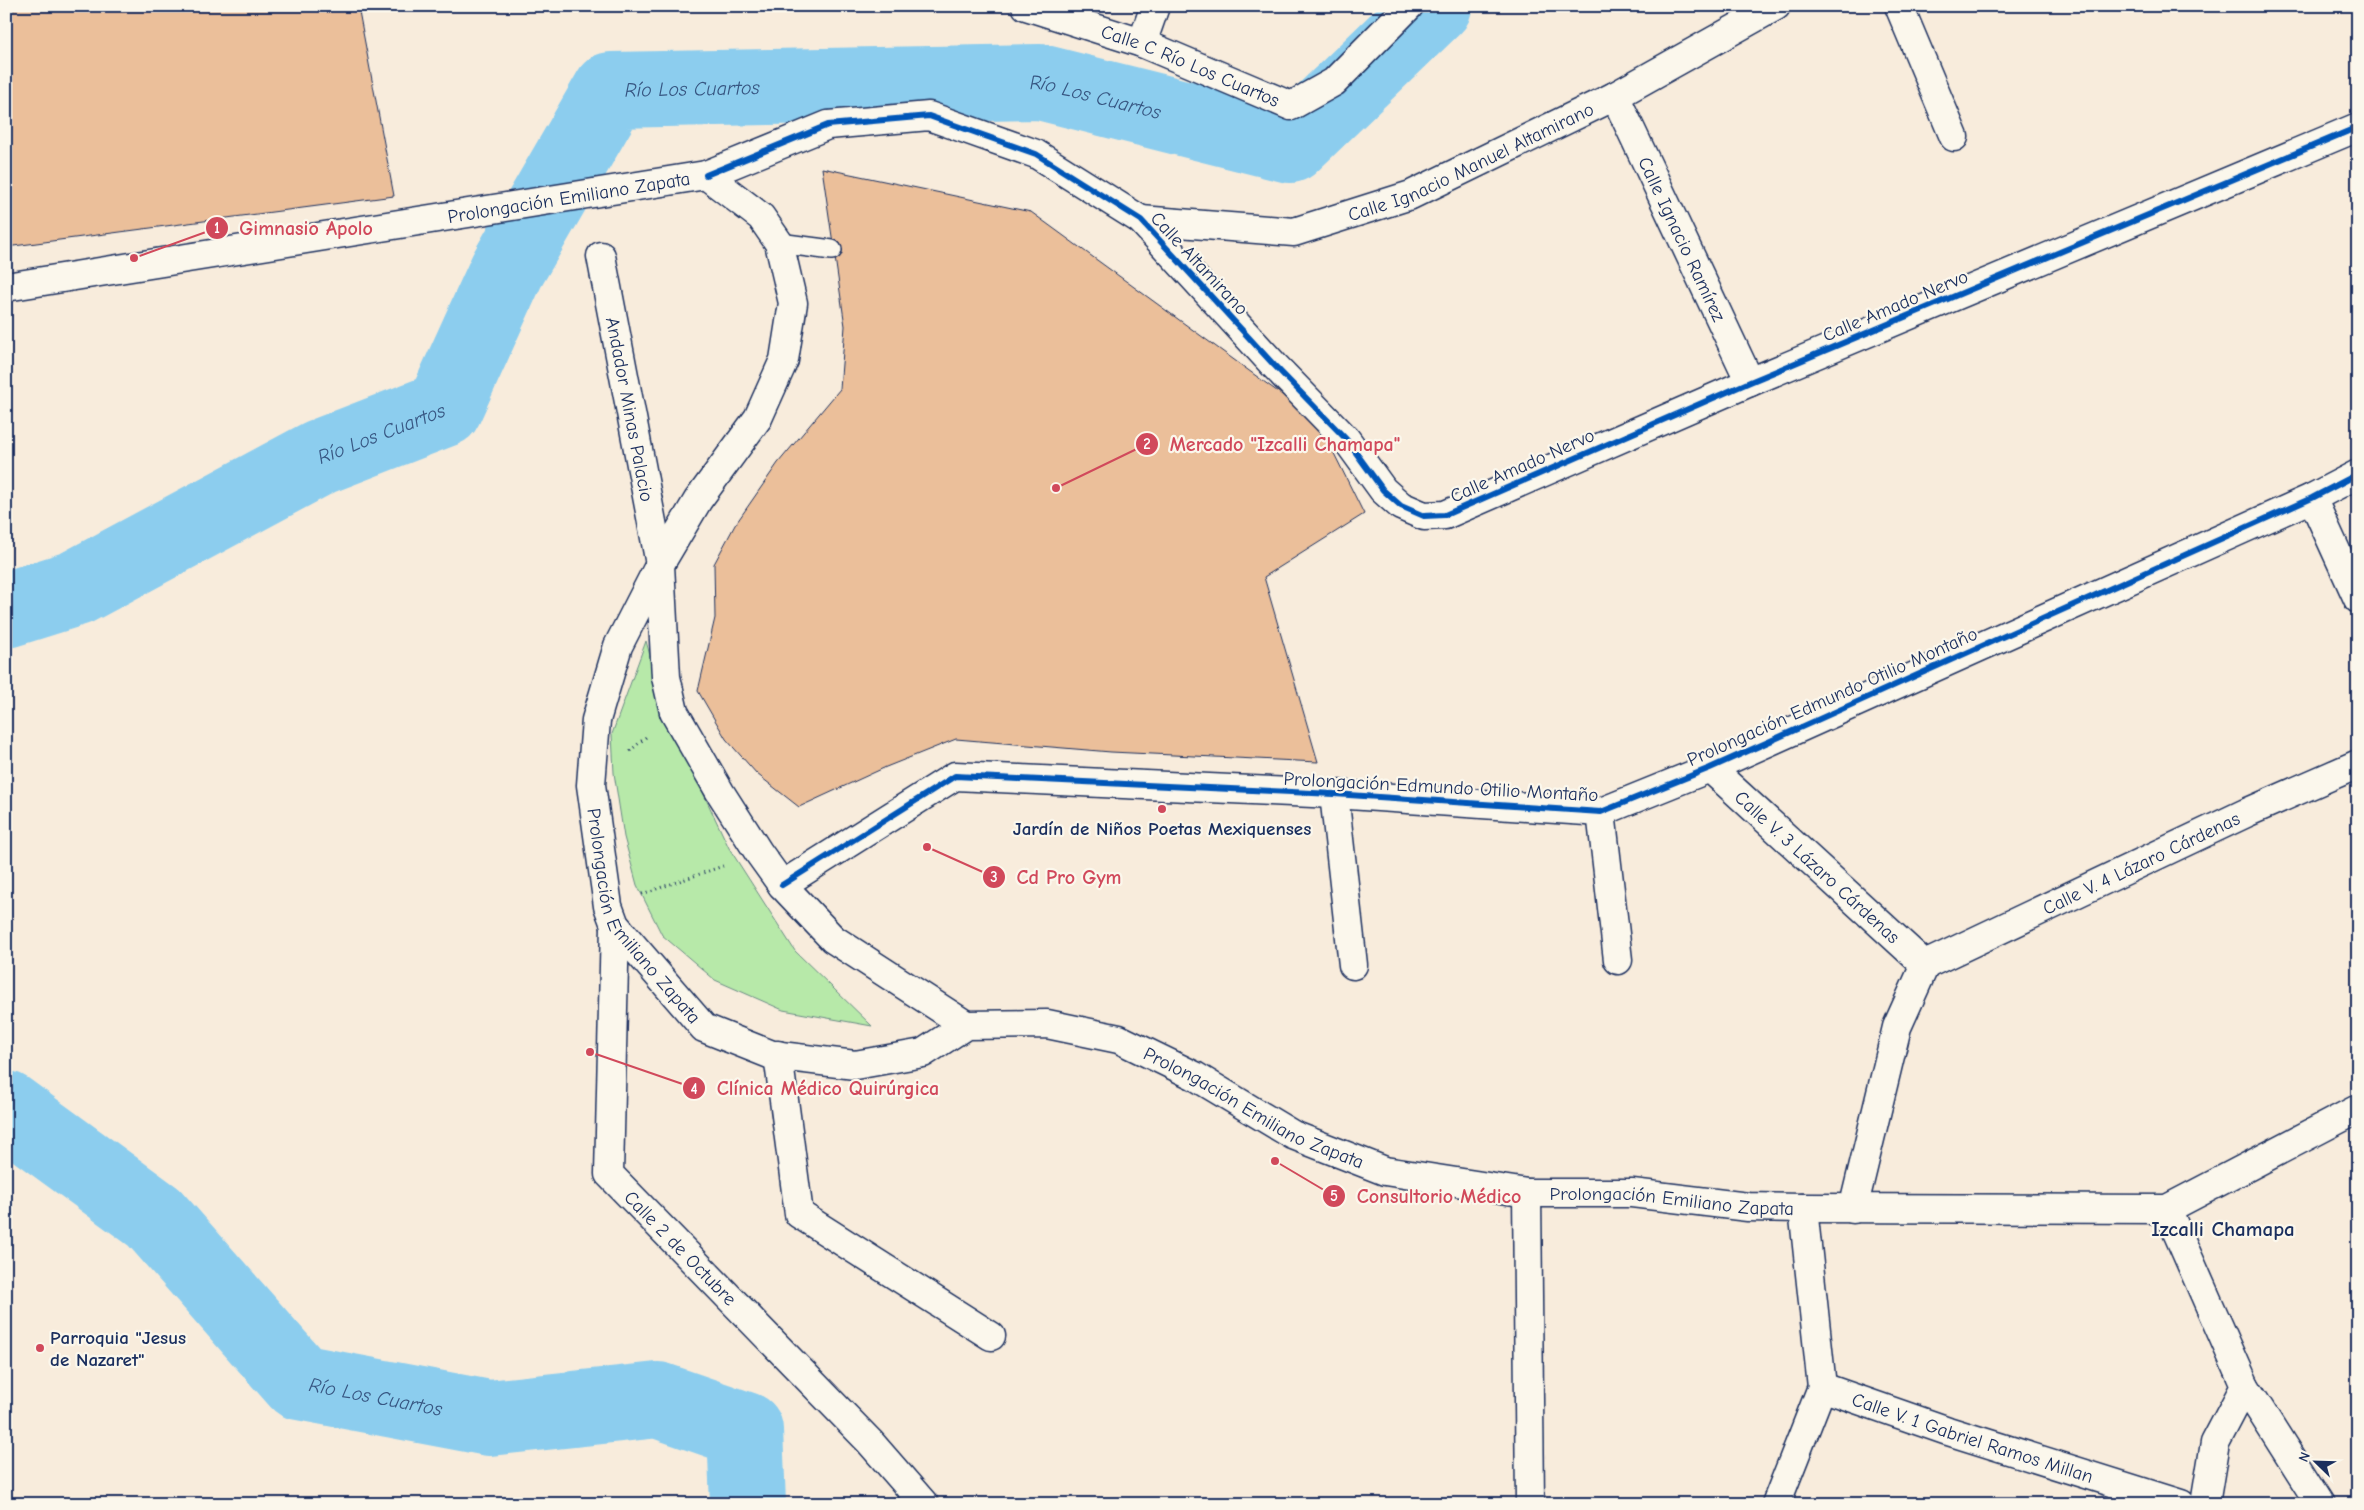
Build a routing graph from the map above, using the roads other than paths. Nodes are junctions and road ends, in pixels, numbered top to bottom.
1 (1026, 6) edge
2 (1155, 6) edge
3 (1409, 6) edge
4 (1776, 6) edge
5 (1899, 6) edge
6 (1142, 43) junction
7 (1615, 96) junction
8 (2358, 127) edge
9 (1954, 137) dead end
10 (706, 175) junction
11 (1140, 220) junction
12 (779, 242) junction
13 (832, 250) dead end
14 (601, 256) dead end
15 (6, 287) edge
16 (1750, 382) junction
17 (2358, 474) edge
18 (2312, 498) junction
19 (1445, 515) joint
20 (660, 564) junction
21 (2358, 599) edge
22 (2358, 764) edge
23 (1710, 768) junction
24 (1334, 794) junction
25 (1601, 812) junction
26 (782, 885) junction
27 (612, 916) junction
28 (1618, 960) dead end
29 (1353, 965) dead end
30 (1925, 965) junction
31 (966, 1025) junction
32 (778, 1055) junction
33 (2358, 1109) edge
34 (1527, 1193) junction
35 (1803, 1208) junction
36 (1853, 1209) junction
37 (2167, 1209) junction
38 (991, 1336) dead end
39 (2245, 1386) junction
40 (1822, 1387) junction
41 (924, 1504) edge
42 (1530, 1504) edge
43 (1776, 1504) edge
44 (2181, 1504) edge
45 (2205, 1504) edge
46 (2320, 1504) edge

1 - 6 street, Calle C Río Los Cuartos
2 - 6 street
3 - 6 street, Calle C Río Los Cuartos
4 - 7 street, Calle Ignacio Manuel Altamirano
5 - 9 street
7 - 11 street, Calle Ignacio Manuel Altamirano
7 - 16 street, Calle Ignacio Ramírez
8 - 16 street, Calle Amado Nervo
10 - 11 street, Calle Altamirano
10 - 12 street, Prolongación Emiliano Zapata
10 - 15 street, Prolongación Emiliano Zapata
11 - 19 street, Calle Altamirano
12 - 13 lane
12 - 20 street, Prolongación Emiliano Zapata
14 - 20 street, Andador Minas Palacio
16 - 19 street, Calle Amado Nervo
17 - 18 street, Prolongación Edmundo Otilio Montaño
18 - 21 street
18 - 23 street, Prolongación Edmundo Otilio Montaño
20 - 26 street
20 - 27 street, Prolongación Emiliano Zapata
22 - 30 street, Calle V. 4 Lázaro Cárdenas
23 - 25 street, Prolongación Edmundo Otilio Montaño
23 - 30 street, Calle V. 3 Lázaro Cárdenas
24 - 25 street, Prolongación Edmundo Otilio Montaño
24 - 26 street, Prolongación Edmundo Otilio Montaño
24 - 29 street
25 - 28 street
26 - 31 street
27 - 32 street, Prolongación Emiliano Zapata
27 - 41 street, Calle 2 de Octubre
30 - 36 street
31 - 32 street, Prolongación Emiliano Zapata
31 - 34 street, Prolongación Emiliano Zapata
32 - 38 street
33 - 37 street, Prolongación Emiliano Zapata
34 - 35 street, Prolongación Emiliano Zapata
34 - 42 street
35 - 36 street, Prolongación Emiliano Zapata
35 - 40 street
36 - 37 street, Prolongación Emiliano Zapata
37 - 39 street
39 - 45 street
39 - 46 street
40 - 43 street
40 - 44 street, Calle V. 1 Gabriel Ramos Millan

